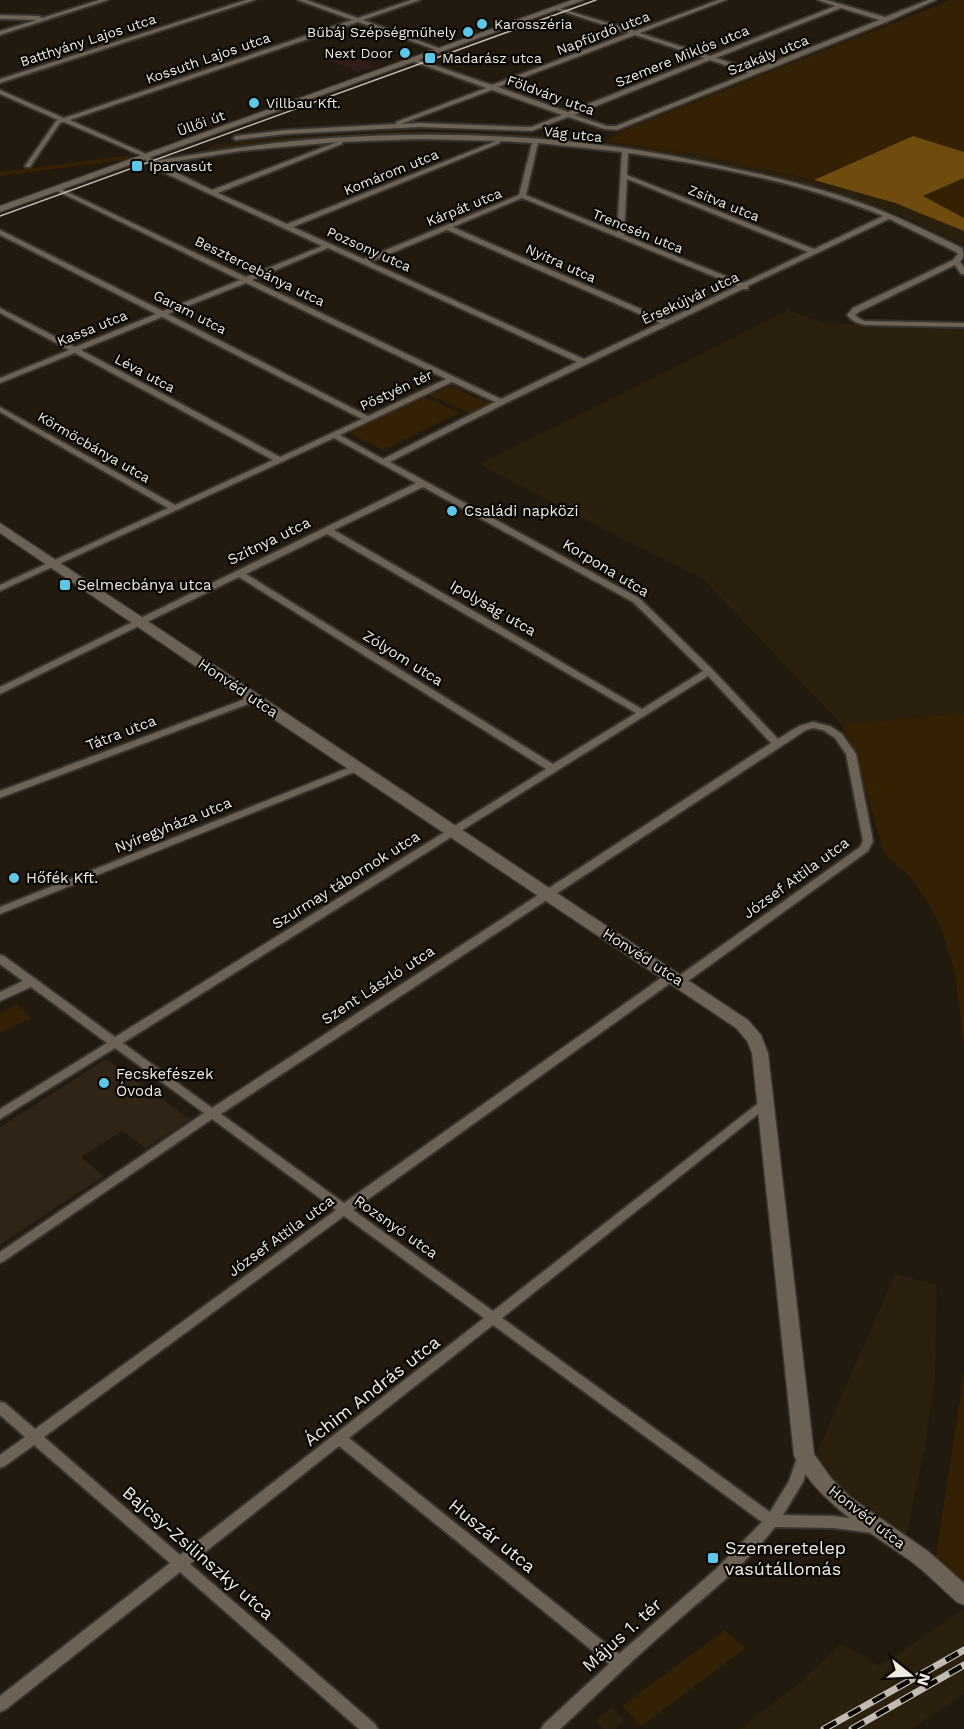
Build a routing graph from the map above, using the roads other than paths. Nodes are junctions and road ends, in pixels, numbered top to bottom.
1 (105, 0) edge
2 (252, 0) edge
3 (301, 0) edge
4 (417, 0) edge
5 (580, 0) edge
6 (723, 0) edge
7 (821, 0) edge
8 (933, 0) edge
9 (841, 6) junction
10 (557, 8) junction
11 (0, 17) edge
12 (47, 18) junction
13 (357, 20) junction
14 (887, 20) junction
15 (0, 33) edge
16 (636, 33) junction
17 (441, 50) junction
18 (711, 58) junction
19 (414, 60) junction
20 (756, 73) junction
21 (0, 81) edge
22 (492, 87) junction
23 (0, 92) edge
24 (568, 115) junction
25 (64, 119) junction
26 (390, 126) junction
27 (532, 129) joint
28 (611, 129) joint
29 (236, 138) dead end
30 (352, 139) junction
31 (504, 140) junction
32 (536, 142) junction
33 (625, 151) junction
34 (145, 157) junction
35 (155, 164) junction
36 (28, 166) dead end
37 (624, 176) junction
38 (57, 189) junction
39 (214, 192) junction
40 (522, 196) junction
41 (0, 209) edge
42 (889, 216) junction
43 (287, 226) junction
44 (446, 227) junction
45 (0, 232) edge
46 (620, 237) junction
47 (328, 246) junction
48 (814, 252) junction
49 (364, 262) junction
50 (956, 262) junction
51 (964, 272) edge
52 (248, 279) junction
53 (746, 287) junction
54 (0, 310) edge
55 (164, 314) junction
56 (667, 323) junction
57 (964, 325) edge
58 (74, 350) junction
59 (585, 363) junction
60 (452, 378) junction
61 (0, 381) edge
62 (501, 402) junction
63 (0, 409) edge
64 (367, 418) junction
65 (334, 435) junction
66 (278, 459) junction
67 (385, 461) junction
68 (424, 483) junction
69 (174, 508) junction
70 (0, 527) edge
71 (327, 530) junction
72 (54, 563) junction
73 (238, 573) junction
74 (0, 588) edge
75 (140, 622) junction
76 (709, 671) junction
77 (0, 691) edge
78 (253, 699) junction
79 (643, 712) junction
80 (777, 744) junction
81 (358, 767) junction
82 (552, 768) junction
83 (0, 795) edge
84 (452, 831) junction
85 (547, 893) junction
86 (0, 911) edge
87 (0, 959) edge
88 (676, 978) junction
89 (31, 982) junction
90 (0, 997) edge
91 (116, 1043) junction
92 (765, 1104) junction
93 (213, 1113) junction
94 (0, 1115) edge
95 (344, 1210) junction
96 (0, 1258) edge
97 (495, 1318) junction
98 (0, 1407) edge
99 (34, 1437) junction
100 (340, 1438) junction
101 (804, 1456) junction
102 (0, 1462) edge
103 (772, 1521) junction
104 (876, 1527) junction
105 (181, 1565) junction
106 (964, 1596) edge
107 (619, 1663) junction
108 (0, 1705) edge
109 (370, 1729) edge
110 (549, 1729) edge

1 - 12 street
2 - 21 street, Batthyány Lajos utca
3 - 13 street
4 - 13 street, Kossuth Lajos utca
5 - 10 street, Üllői út
6 - 16 street, Napfürdő utca
7 - 9 street
8 - 14 street, Szakály utca
9 - 14 street
9 - 18 street, Szemere Miklós utca
10 - 16 street
10 - 17 street, Üllői út
11 - 12 street
12 - 15 street
13 - 17 street
13 - 25 street, Kossuth Lajos utca
14 - 20 street, Szakály utca
16 - 18 street
16 - 22 street, Napfürdő utca
17 - 19 street, Üllői út
18 - 20 street
18 - 24 street, Szemere Miklós utca
19 - 22 street, Földváry utca
19 - 34 street, Üllői út
20 - 28 street, Szakály utca
22 - 24 street, Földváry utca
22 - 26 street, Napfürdő utca
23 - 25 street, Pozsony utca
24 - 27 street, Szemere Miklós utca
24 - 28 street, Földváry utca
25 - 34 street, Pozsony utca
25 - 36 street
26 - 27 street, Vág utca
26 - 29 street, Vág utca
30 - 31 street, Vág utca
30 - 35 street, Vág utca
30 - 39 street
31 - 32 street, Vág utca
31 - 43 street, Komárom utca
32 - 33 street, Vág utca
32 - 40 street, Kárpát utca
33 - 37 street
33 - 42 street, Vág utca
34 - 35 street, Pozsony utca
34 - 38 street, Üllői út
35 - 39 street, Pozsony utca
37 - 46 street
37 - 48 street, Zsitva utca
38 - 41 street, Üllői út
38 - 52 street, Besztercebánya utca
39 - 43 street, Pozsony utca
40 - 44 street, Kárpát utca
40 - 46 street, Trencsén utca
42 - 48 street, Érsekújvár utca
42 - 50 street, Vág utca
43 - 47 street, Pozsony utca
44 - 49 street, Kárpát utca
44 - 56 street, Nyitra utca
45 - 55 street, Garam utca
46 - 53 street, Trencsén utca
47 - 49 street, Pozsony utca
47 - 52 street, Kassa utca
48 - 53 street, Érsekújvár utca
49 - 59 street, Pozsony utca
50 - 51 street
50 - 57 street
52 - 55 street, Kassa utca
52 - 60 street, Besztercebánya utca
53 - 56 street, Érsekújvár utca
54 - 58 street, Léva utca
55 - 58 street, Kassa utca
55 - 64 street, Garam utca
56 - 59 street, Érsekújvár utca
58 - 61 street, Kassa utca
58 - 66 street, Léva utca
59 - 62 street, Érsekújvár utca
60 - 62 street, Pöstyén tér
60 - 64 street, Pöstyén tér
62 - 67 street
63 - 69 street, Körmöcbánya utca
64 - 65 street, Pöstyén tér
65 - 66 street
65 - 67 street
66 - 69 street
67 - 68 street, Korpona utca
68 - 71 street, Szitnya utca
68 - 76 street, Korpona utca
69 - 72 street
70 - 72 street, Honvéd utca
71 - 73 street, Szitnya utca
71 - 79 street, Ipolyság utca
72 - 74 street
72 - 75 street, Honvéd utca
73 - 75 street, Szitnya utca
73 - 82 street, Zólyom utca
75 - 77 street, Szitnya utca
75 - 78 street, Honvéd utca
76 - 79 street, Szurmay tábornok utca
76 - 80 street, Korpona utca
78 - 81 street, Honvéd utca
78 - 83 street, Tátra utca
79 - 82 street, Szurmay tábornok utca
80 - 85 street, Szent László utca
80 - 88 street, József Attila utca
81 - 84 street, Honvéd utca
81 - 86 street, Nyíregyháza utca
82 - 84 street, Szurmay tábornok utca
84 - 85 street, Honvéd utca
84 - 91 street, Szurmay tábornok utca
85 - 88 street, Honvéd utca
85 - 93 street, Szent László utca
87 - 89 street, Rozsnyó utca
88 - 92 street, Honvéd utca
88 - 95 street, József Attila utca
89 - 90 street
89 - 91 street, Rozsnyó utca
91 - 93 street, Rozsnyó utca
91 - 94 street, Szurmay tábornok utca
92 - 97 street, Áchim András utca
92 - 101 street, Honvéd utca
93 - 95 street, Rozsnyó utca
93 - 96 street, Szent László utca
95 - 97 street, Rozsnyó utca
95 - 99 street, József Attila utca
97 - 100 street, Áchim András utca
97 - 103 street, Rozsnyó utca
98 - 99 street, Bajcsy-Zsilinszky utca
99 - 102 street, József Attila utca
99 - 105 street, Bajcsy-Zsilinszky utca
100 - 105 street, Áchim András utca
100 - 107 street, Huszár utca
101 - 103 street
101 - 104 street, Honvéd utca
103 - 104 street
103 - 107 street, Május 1. tér
104 - 106 street, Honvéd utca
105 - 108 street, Áchim András utca
105 - 109 street, Bajcsy-Zsilinszky utca
107 - 110 street, Május 1. tér

